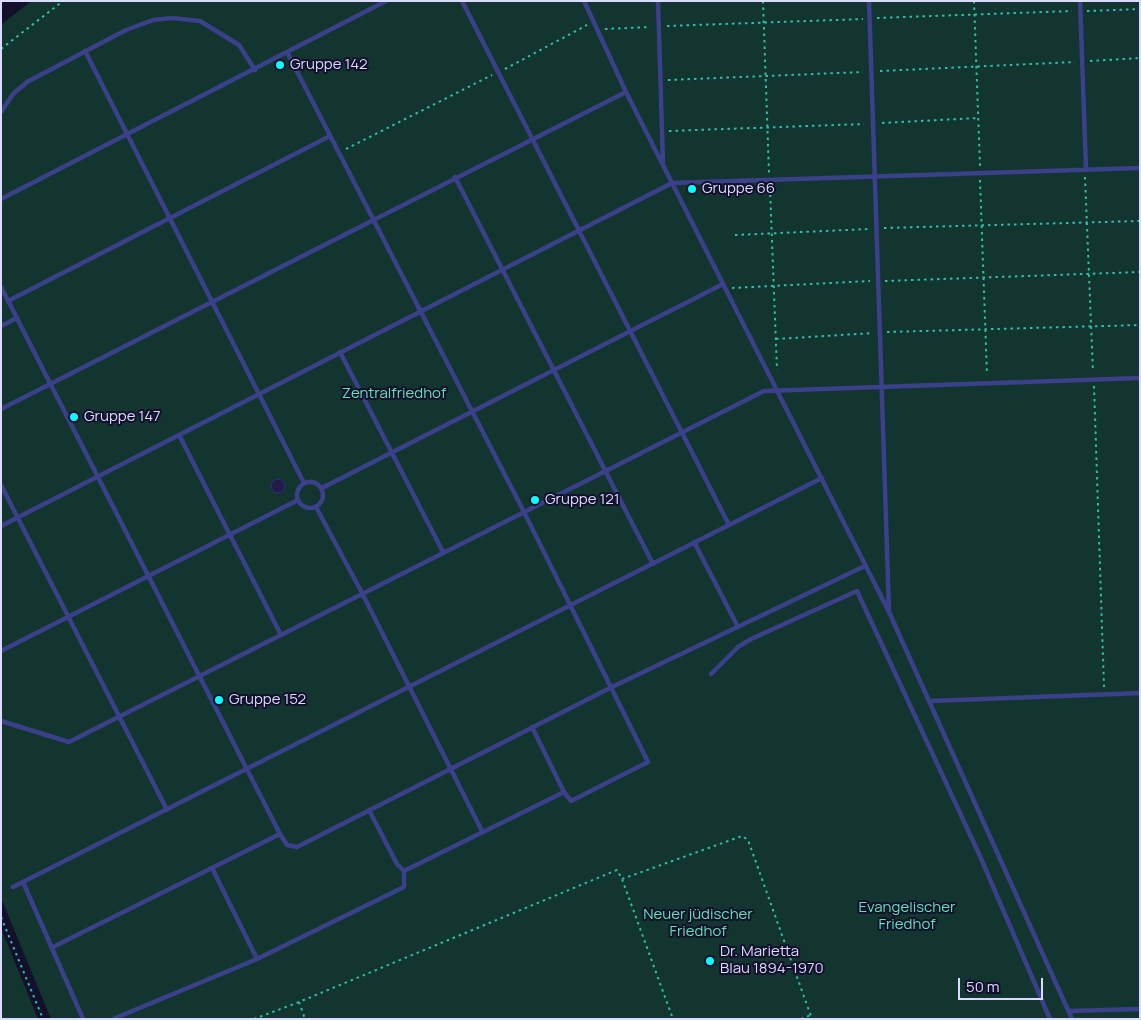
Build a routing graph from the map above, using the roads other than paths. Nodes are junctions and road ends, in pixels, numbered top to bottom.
1 (386, 1) edge
2 (462, 1) edge
3 (584, 1) edge
4 (658, 1) edge
5 (869, 1) edge
6 (1080, 1) edge
7 (85, 52) junction
8 (287, 52) junction
9 (255, 70) junction
10 (626, 92) junction
11 (1, 112) edge
12 (127, 135) junction
13 (330, 136) junction
14 (532, 139) junction
15 (663, 164) junction
16 (1140, 168) edge
17 (1085, 169) junction
18 (875, 176) junction
19 (455, 177) junction
20 (672, 183) junction
21 (2, 198) edge
22 (170, 218) junction
23 (373, 218) junction
24 (579, 230) junction
25 (503, 269) junction
26 (724, 286) junction
27 (1, 287) edge
28 (212, 300) junction
29 (8, 301) junction
30 (421, 311) junction
31 (17, 318) junction
32 (1, 326) edge
33 (630, 332) junction
34 (340, 352) junction
35 (553, 370) junction
36 (1140, 378) edge
37 (50, 384) junction
38 (882, 386) junction
39 (778, 389) junction
40 (258, 394) junction
41 (1, 409) edge
42 (472, 412) junction
43 (680, 432) junction
44 (179, 435) junction
45 (392, 453) junction
46 (604, 471) junction
47 (98, 476) junction
48 (822, 478) junction
49 (304, 484) junction
50 (1, 485) edge
51 (322, 488) junction
52 (298, 500) junction
53 (316, 507) junction
54 (524, 512) junction
55 (18, 518) junction
56 (729, 525) junction
57 (1, 526) edge
58 (231, 534) junction
59 (694, 542) junction
60 (443, 552) junction
61 (652, 564) junction
62 (865, 566) junction
63 (149, 576) junction
64 (362, 593) junction
65 (570, 605) junction
66 (889, 612) junction
67 (68, 617) junction
68 (738, 627) junction
69 (281, 635) junction
70 (1, 652) edge
71 (711, 674) dead end
72 (201, 675) junction
73 (408, 687) junction
74 (612, 687) junction
75 (1140, 693) edge
76 (931, 701) junction
77 (119, 717) junction
78 (1, 721) edge
79 (532, 727) junction
80 (450, 768) junction
81 (247, 769) junction
82 (564, 792) junction
83 (166, 810) junction
84 (369, 810) junction
85 (482, 831) junction
86 (280, 834) junction
87 (212, 868) junction
88 (404, 871) junction
89 (23, 882) junction
90 (13, 887) dead end
91 (53, 947) junction
92 (257, 959) junction
93 (1140, 1009) edge
94 (1069, 1012) junction
95 (83, 1019) edge
96 (113, 1019) edge
97 (1050, 1019) edge
98 (1072, 1019) edge

1 - 8 lane
2 - 14 lane
3 - 10 lane
4 - 15 lane
5 - 18 lane
6 - 17 lane
7 - 9 lane
7 - 11 lane
7 - 12 lane
8 - 9 lane
8 - 13 lane
9 - 12 lane
10 - 14 lane
10 - 15 lane
12 - 21 lane
12 - 22 lane
13 - 22 lane
13 - 23 lane
14 - 19 lane
14 - 24 lane
15 - 20 lane
16 - 17 lane
17 - 18 lane
18 - 20 lane
18 - 38 lane
19 - 23 lane
19 - 25 lane
20 - 24 lane
20 - 26 lane
22 - 28 lane
22 - 29 lane
23 - 28 lane
23 - 30 lane
24 - 25 lane
24 - 33 lane
25 - 30 lane
25 - 35 lane
26 - 33 lane
26 - 39 lane
27 - 29 lane
28 - 37 lane
28 - 40 lane
29 - 31 lane
30 - 34 lane
30 - 42 lane
31 - 32 lane
31 - 37 lane
33 - 35 lane
33 - 43 lane
34 - 40 lane
34 - 45 lane
35 - 42 lane
35 - 46 lane
36 - 38 lane
37 - 41 lane
37 - 47 lane
38 - 39 lane
38 - 66 lane
39 - 43 lane
39 - 48 lane
40 - 44 lane
40 - 49 lane
42 - 45 lane
42 - 54 lane
43 - 46 lane
43 - 56 lane
44 - 47 lane
44 - 58 lane
45 - 51 lane
45 - 60 lane
46 - 54 lane
46 - 61 lane
47 - 55 lane
47 - 63 lane
48 - 56 lane
48 - 62 lane
49 - 51 lane
49 - 52 lane
50 - 55 lane
51 - 53 lane
52 - 53 lane
52 - 58 lane
53 - 64 lane
54 - 60 lane
54 - 65 lane
55 - 57 lane
55 - 67 lane
56 - 59 lane
58 - 63 lane
58 - 69 lane
59 - 61 lane
59 - 68 lane
60 - 64 lane
61 - 65 lane
62 - 66 lane
62 - 68 lane
63 - 67 lane
63 - 72 lane
64 - 69 lane
64 - 73 lane
65 - 73 lane
65 - 74 lane
66 - 76 lane
67 - 70 lane
67 - 77 lane
68 - 74 lane
69 - 72 lane
71 - 97 lane
72 - 77 lane
72 - 81 lane
73 - 80 lane
73 - 81 lane
74 - 79 lane
74 - 82 lane
75 - 76 lane
76 - 94 lane
77 - 78 lane
77 - 83 lane
79 - 80 lane
79 - 82 lane
80 - 84 lane
80 - 85 lane
81 - 83 lane
81 - 86 lane
82 - 85 lane
83 - 89 lane
84 - 86 lane
84 - 88 lane
85 - 88 lane
86 - 87 lane
87 - 91 lane
87 - 92 lane
88 - 92 lane
89 - 90 lane
89 - 91 lane
91 - 95 lane
92 - 96 lane
93 - 94 lane
94 - 98 lane

